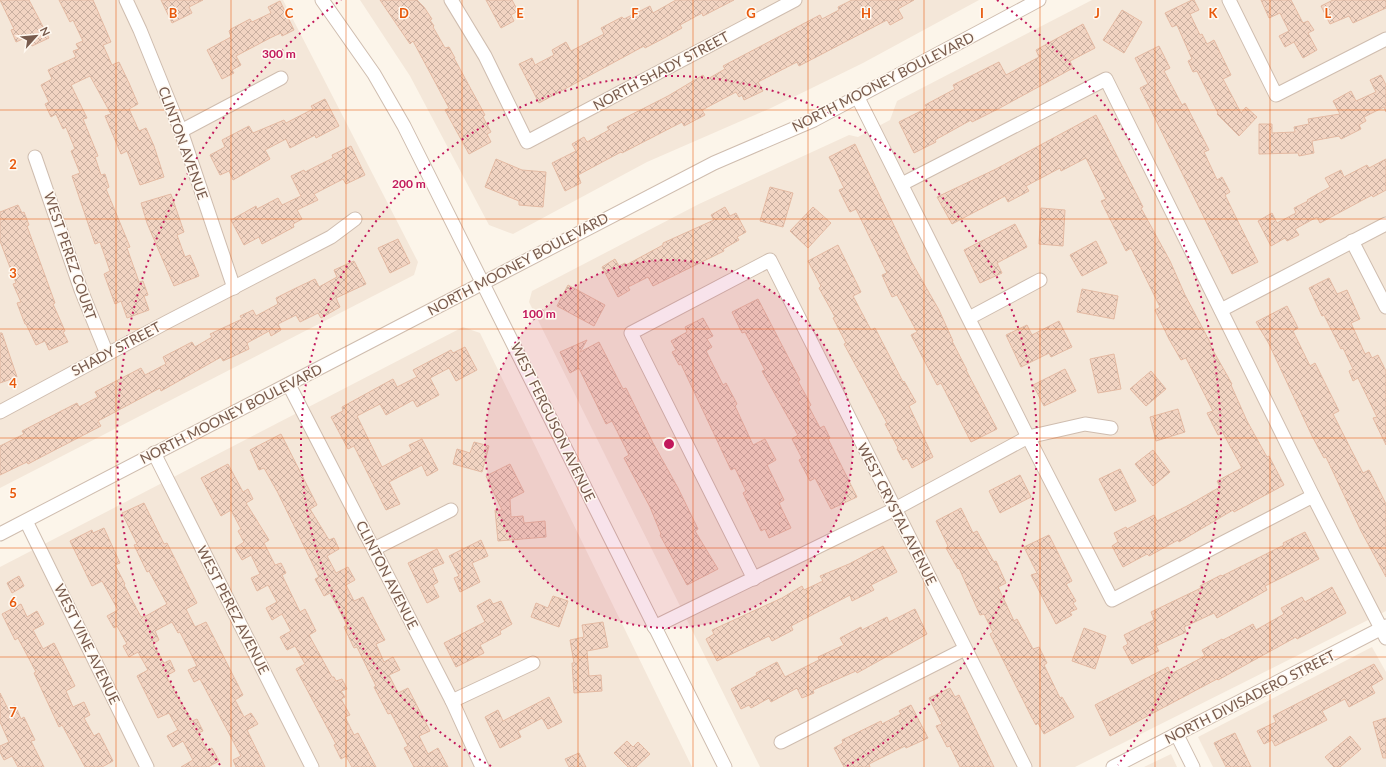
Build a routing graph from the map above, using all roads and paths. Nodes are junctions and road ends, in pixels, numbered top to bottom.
1 (126, 0) edge
2 (322, 0) edge
3 (451, 0) edge
4 (796, 0) edge
5 (1229, 0) edge
6 (1033, 1) edge
7 (1386, 39) edge
8 (281, 78) dead end
9 (858, 98) junction
10 (181, 131) junction
11 (35, 157) dead end
12 (902, 184) junction
13 (356, 219) dead end
14 (1386, 224) edge
15 (1352, 241) junction
16 (1040, 280) dead end
17 (483, 282) junction
18 (234, 288) junction
19 (1386, 307) edge
20 (1221, 310) junction
21 (969, 318) junction
22 (107, 354) junction
23 (289, 385) junction
24 (0, 412) edge
25 (1111, 428) dead end
26 (1028, 437) junction
27 (154, 453) junction
28 (1313, 496) junction
29 (895, 509) junction
30 (451, 510) dead end
31 (26, 521) junction
32 (0, 534) edge
33 (374, 549) junction
34 (754, 579) junction
35 (654, 626) junction
36 (1384, 631) edge
37 (965, 649) junction
38 (533, 663) dead end
39 (452, 701) junction
40 (1178, 735) junction
41 (781, 742) dead end
42 (147, 767) edge
43 (312, 767) edge
44 (482, 767) edge
45 (725, 767) edge
46 (1024, 767) edge
47 (1113, 767) edge
48 (1193, 767) edge

1 - 10 street, CLINTON AVENUE
2 - 17 street, WEST FERGUSON AVENUE
3 - 4 street, NORTH SHADY STREET
5 - 7 street
6 - 9 street, NORTH MOONEY BOULEVARD
8 - 10 street
9 - 12 street
9 - 17 street, NORTH MOONEY BOULEVARD
10 - 18 street, CLINTON AVENUE
11 - 22 street, WEST PEREZ COURT
12 - 20 street
12 - 21 street
13 - 18 street, SHADY STREET
14 - 15 street
15 - 19 street
15 - 20 street
16 - 21 street
17 - 23 street, NORTH MOONEY BOULEVARD
17 - 35 street, WEST FERGUSON AVENUE
18 - 22 street, SHADY STREET
20 - 28 street
21 - 26 street
22 - 24 street, SHADY STREET
23 - 27 street, NORTH MOONEY BOULEVARD
23 - 33 street, CLINTON AVENUE
25 - 26 street
26 - 28 street
26 - 29 street
27 - 31 street, NORTH MOONEY BOULEVARD
27 - 43 street, WEST PEREZ AVENUE
28 - 36 street
29 - 34 street
29 - 34 street, WEST CRYSTAL AVENUE
29 - 37 street, WEST CRYSTAL AVENUE
30 - 33 street
31 - 32 street, NORTH MOONEY BOULEVARD
31 - 42 street, WEST VINE AVENUE
33 - 39 street, CLINTON AVENUE
34 - 35 street
35 - 45 street, WEST FERGUSON AVENUE
36 - 40 street, NORTH DIVISADERO STREET
37 - 41 street
37 - 46 street, WEST CRYSTAL AVENUE
38 - 39 street
39 - 44 street, CLINTON AVENUE
40 - 47 street, NORTH DIVISADERO STREET
40 - 48 street

